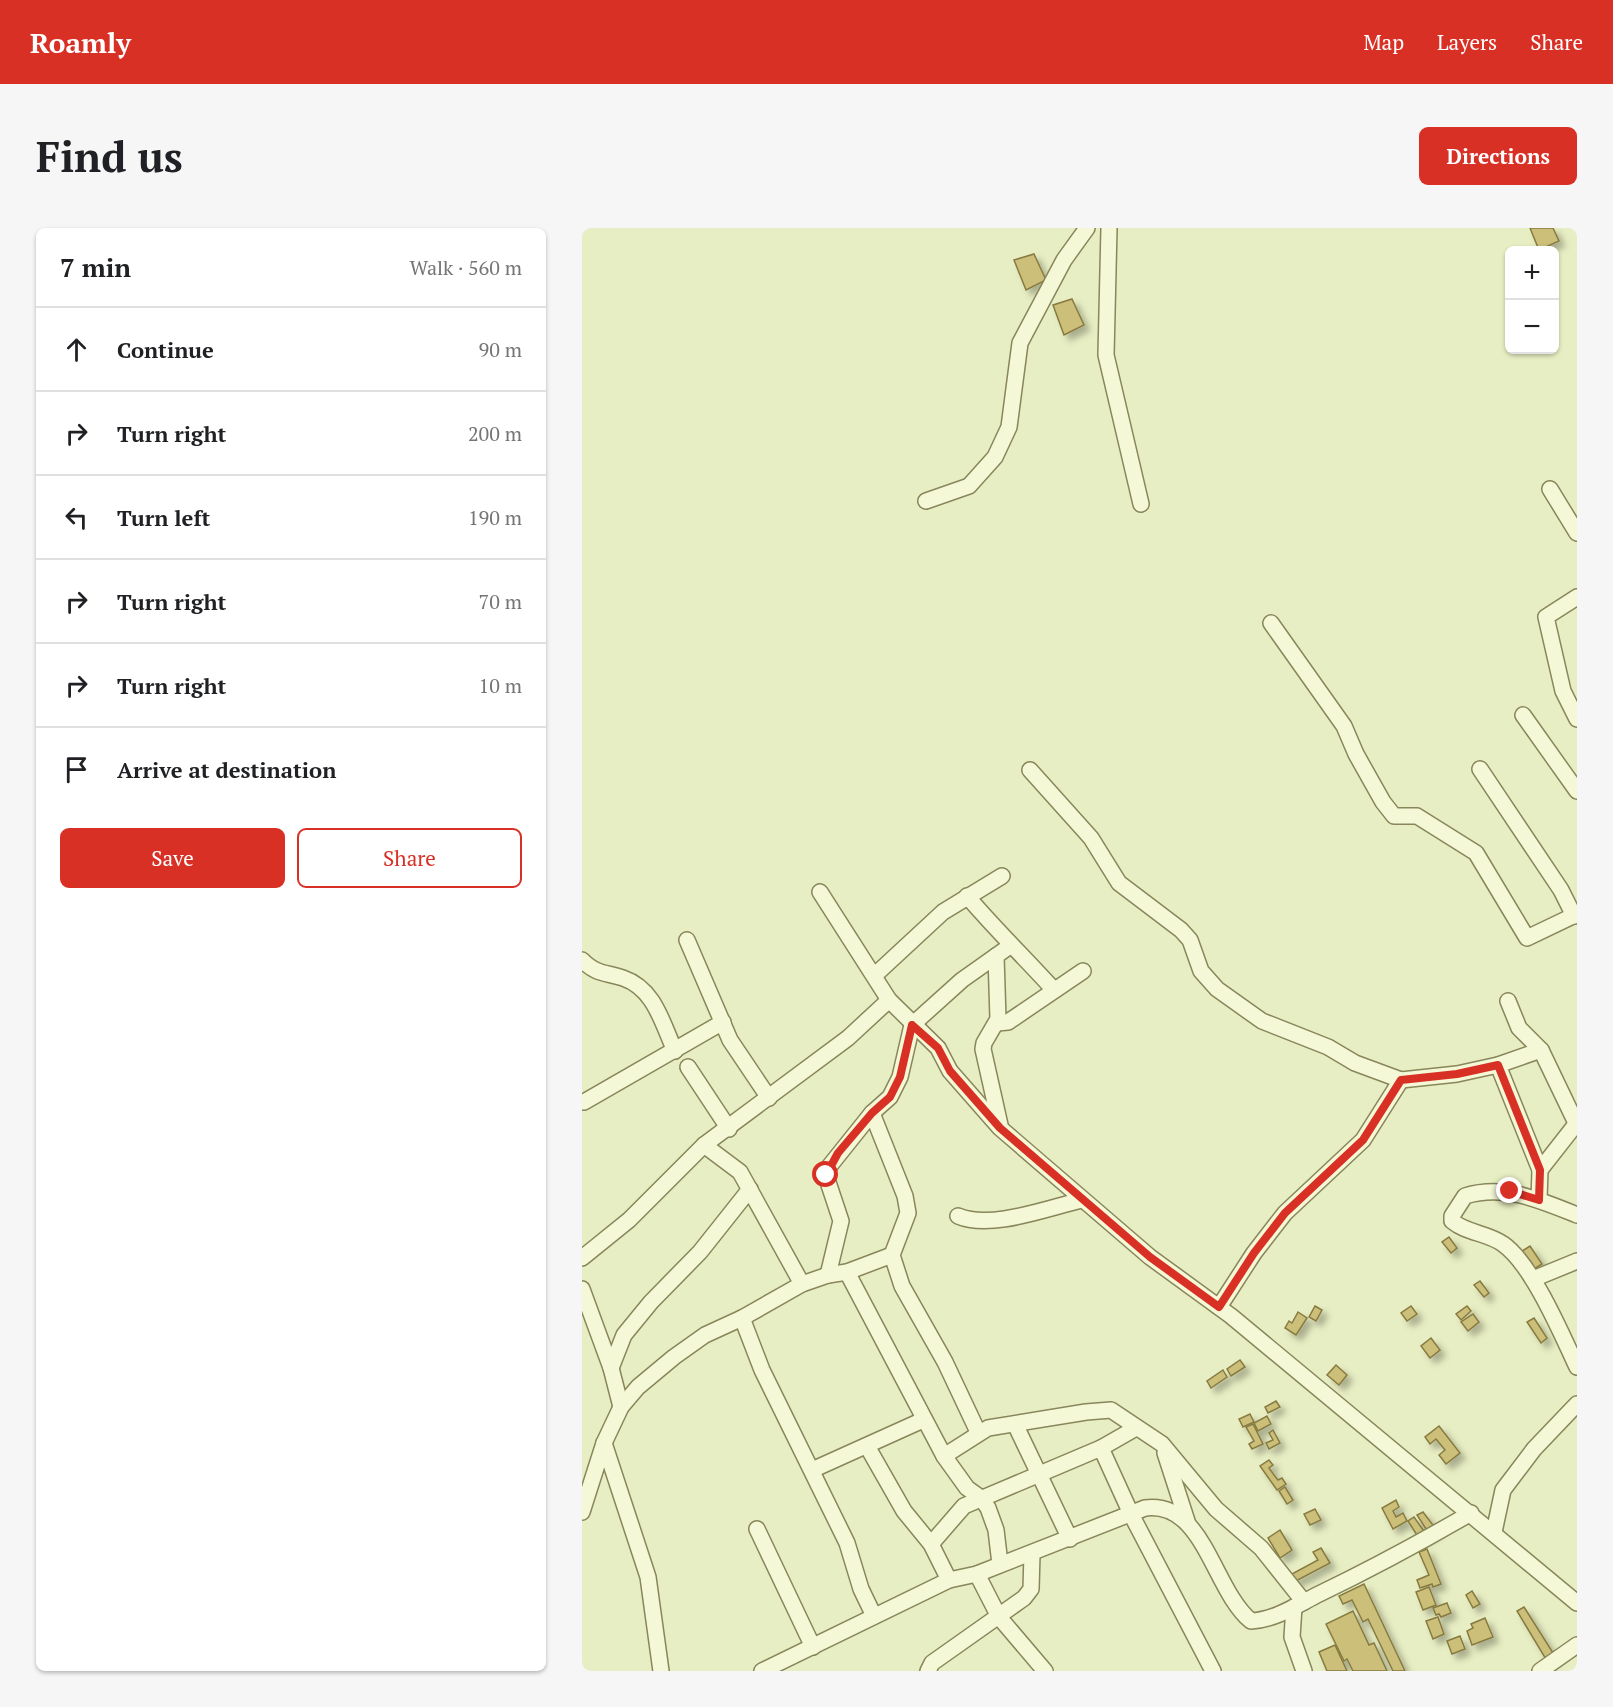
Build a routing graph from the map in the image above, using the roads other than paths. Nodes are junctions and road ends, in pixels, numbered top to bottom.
1 (1087, 228) edge
2 (1109, 228) edge
3 (1550, 489) dead end
4 (926, 501) dead end
5 (1141, 504) dead end
6 (1577, 533) edge
7 (1577, 597) edge
8 (1271, 623) dead end
9 (1523, 715) dead end
10 (1577, 719) edge
11 (1480, 769) dead end
12 (1030, 770) dead end
13 (1577, 791) edge
14 (1002, 876) dead end
15 (820, 892) dead end
16 (967, 896) junction
17 (1575, 915) edge
18 (687, 940) dead end
19 (1010, 946) junction
20 (996, 956) junction
21 (582, 960) edge
22 (1083, 971) dead end
23 (875, 975) junction
24 (1054, 990) junction
25 (889, 1000) junction
26 (1508, 1001) dead end
27 (723, 1022) junction
28 (997, 1023) junction
29 (912, 1025) junction
30 (1541, 1050) junction
31 (675, 1051) junction
32 (1498, 1065) junction
33 (688, 1067) dead end
34 (1401, 1080) junction
35 (769, 1098) junction
36 (584, 1102) dead end
37 (872, 1113) junction
38 (1577, 1125) edge
39 (1000, 1128) junction
40 (729, 1129) junction
41 (704, 1145) junction
42 (1540, 1170) junction
43 (750, 1189) junction
44 (1082, 1200) junction
45 (1539, 1200) junction
46 (1577, 1215) edge
47 (958, 1216) dead end
48 (892, 1256) junction
49 (582, 1258) edge
50 (1577, 1261) edge
51 (847, 1272) junction
52 (828, 1275) junction
53 (1533, 1279) junction
54 (802, 1284) junction
55 (582, 1289) edge
56 (1219, 1307) junction
57 (742, 1318) junction
58 (1577, 1367) edge
59 (611, 1368) junction
60 (1577, 1404) edge
61 (621, 1407) junction
62 (923, 1420) junction
63 (1015, 1424) junction
64 (1136, 1428) junction
65 (978, 1432) junction
66 (604, 1443) junction
67 (1162, 1444) junction
68 (867, 1446) junction
69 (1101, 1448) junction
70 (944, 1456) junction
71 (812, 1470) junction
72 (1040, 1475) junction
73 (981, 1498) junction
74 (582, 1512) edge
75 (1471, 1513) junction
76 (1132, 1516) junction
77 (1187, 1522) junction
78 (757, 1529) dead end
79 (1494, 1532) junction
80 (1070, 1539) junction
81 (931, 1544) junction
82 (1032, 1554) junction
83 (1000, 1564) junction
84 (977, 1574) junction
85 (949, 1580) junction
86 (1577, 1603) edge
87 (1299, 1604) junction
88 (874, 1616) junction
89 (999, 1617) junction
90 (1266, 1620) junction
91 (1292, 1637) junction
92 (1577, 1645) edge
93 (813, 1647) junction
94 (661, 1671) edge
95 (762, 1671) edge
96 (928, 1671) edge
97 (1046, 1671) edge
98 (1213, 1671) edge
99 (1304, 1671) edge
100 (1540, 1671) edge

1 - 4 street
2 - 5 street
3 - 6 street
7 - 10 street
8 - 17 street
9 - 13 street
11 - 17 street
12 - 34 street
14 - 16 street
15 - 23 street
16 - 19 street
16 - 23 street
18 - 27 street
19 - 20 street
19 - 24 street
20 - 28 street
20 - 29 street
21 - 31 street
22 - 24 street
23 - 25 street
24 - 28 street
25 - 29 street
25 - 35 street
26 - 30 street
27 - 31 street
27 - 35 street
28 - 39 street
29 - 37 street
29 - 39 street
30 - 32 street
30 - 38 street
31 - 36 street
32 - 34 street
32 - 42 street
33 - 40 street
34 - 56 street
35 - 40 street
37 - 48 street
37 - 52 street
38 - 42 street
39 - 44 street
40 - 41 street
41 - 43 street
41 - 49 street
42 - 45 street
43 - 54 street
43 - 59 street
44 - 47 street
44 - 56 street
45 - 46 street
45 - 53 street
48 - 51 street
48 - 65 street
50 - 53 street
51 - 52 street
51 - 62 street
52 - 54 street
53 - 58 street
54 - 57 street
55 - 59 street
56 - 75 street
57 - 61 street
57 - 71 street
59 - 61 street
60 - 79 street
61 - 66 street
62 - 68 street
62 - 70 street
63 - 64 street
63 - 65 street
63 - 72 street
64 - 67 street
64 - 69 street
65 - 70 street
66 - 74 street
66 - 94 street
67 - 77 street
67 - 87 street
68 - 71 street
68 - 81 street
69 - 72 street
69 - 76 street
70 - 73 street
71 - 88 street
72 - 73 street
72 - 80 street
73 - 81 street
73 - 83 street
75 - 79 street
75 - 87 street
76 - 77 street
76 - 80 street
76 - 98 street
77 - 90 street
78 - 93 street
79 - 86 street
80 - 82 street
81 - 85 street
82 - 83 street
82 - 89 street
83 - 84 street
84 - 85 street
84 - 89 street
85 - 88 street
87 - 90 street
87 - 91 street
88 - 93 street
89 - 96 street
89 - 97 street
90 - 91 street
91 - 99 street
92 - 100 street
93 - 95 street

